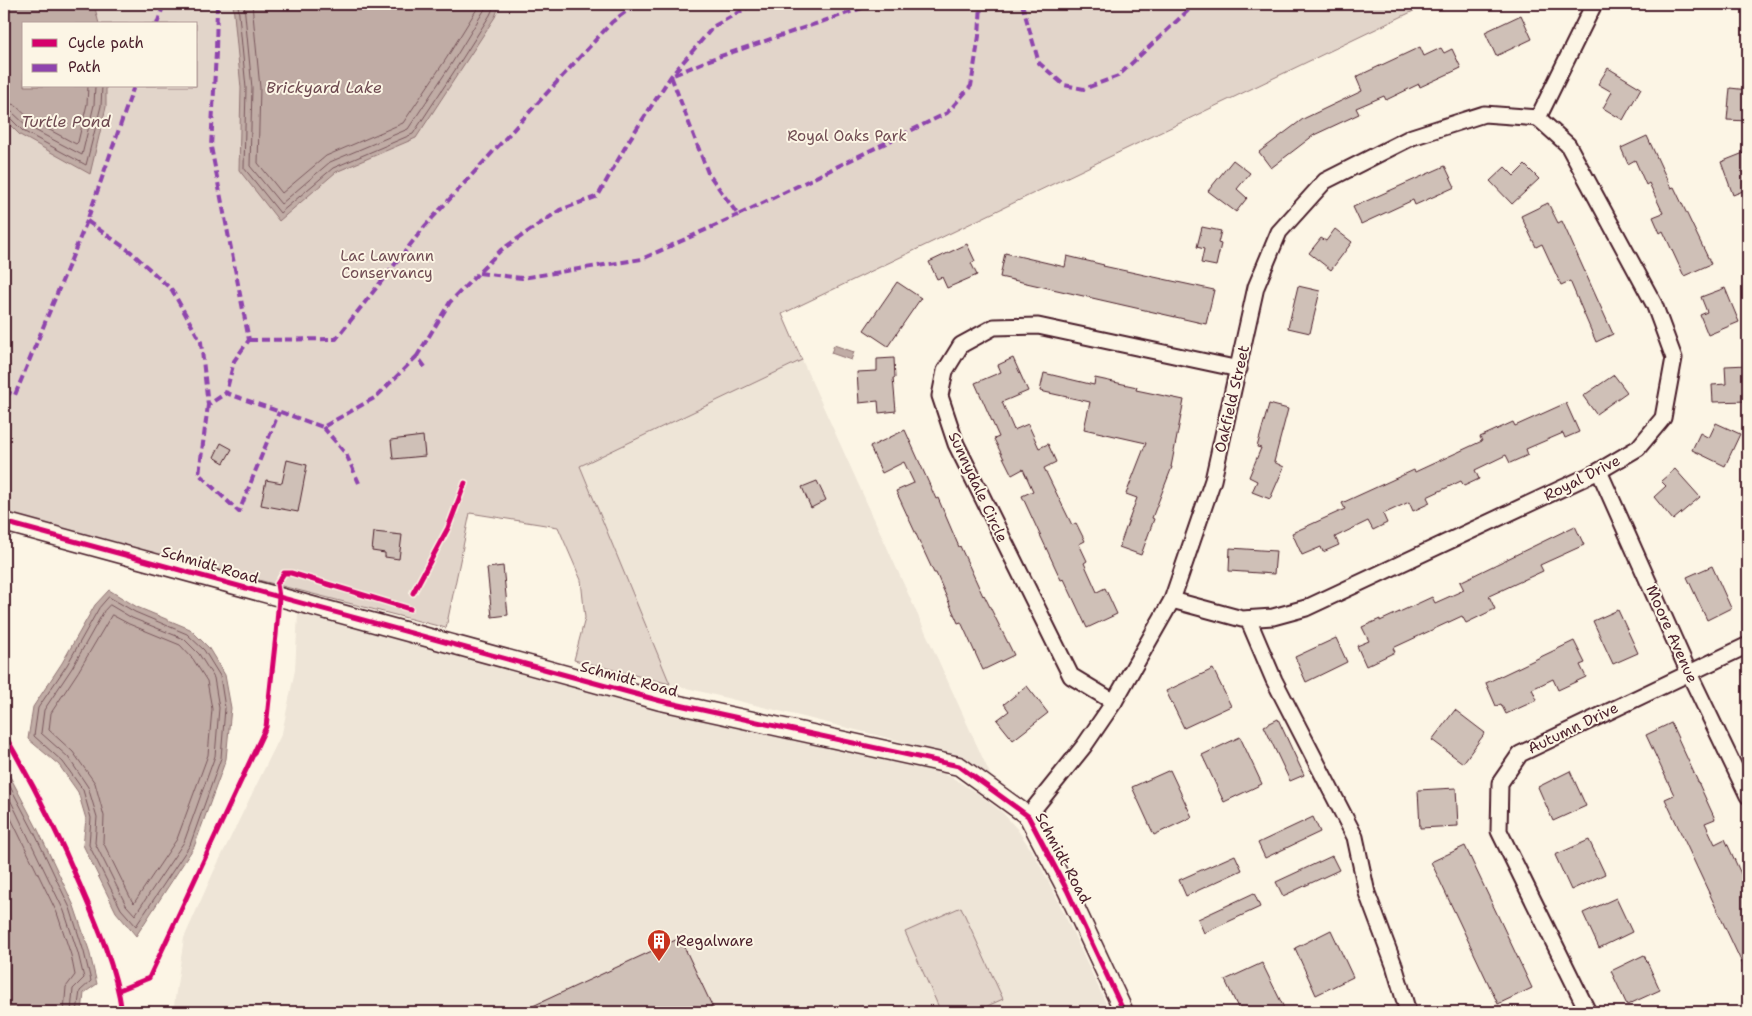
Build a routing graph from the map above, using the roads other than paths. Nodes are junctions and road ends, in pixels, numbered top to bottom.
1 (1594, 4) edge
2 (1538, 118) junction
3 (1239, 369) junction
4 (1599, 471) junction
5 (4, 522) edge
6 (1172, 600) junction
7 (1248, 619) junction
8 (1748, 645) edge
9 (1689, 673) junction
10 (1114, 702) junction
11 (1748, 796) edge
12 (1028, 816) junction
13 (1124, 1012) edge
14 (1408, 1012) edge
15 (1588, 1012) edge

1 - 2 street
2 - 3 street, Oakfield Street
2 - 4 street, Royal Drive
3 - 6 street, Oakfield Street
3 - 10 street, Sunnydale Circle
4 - 7 street, Royal Drive
4 - 9 street, Moore Avenue
5 - 12 street, Schmidt Road
6 - 7 street, Royal Drive
6 - 10 street, Oakfield Street
7 - 14 street
8 - 9 street, Autumn Drive
9 - 11 street, Moore Avenue
9 - 15 street, Autumn Drive
10 - 12 street, Oakfield Street
12 - 13 street, Schmidt Road

